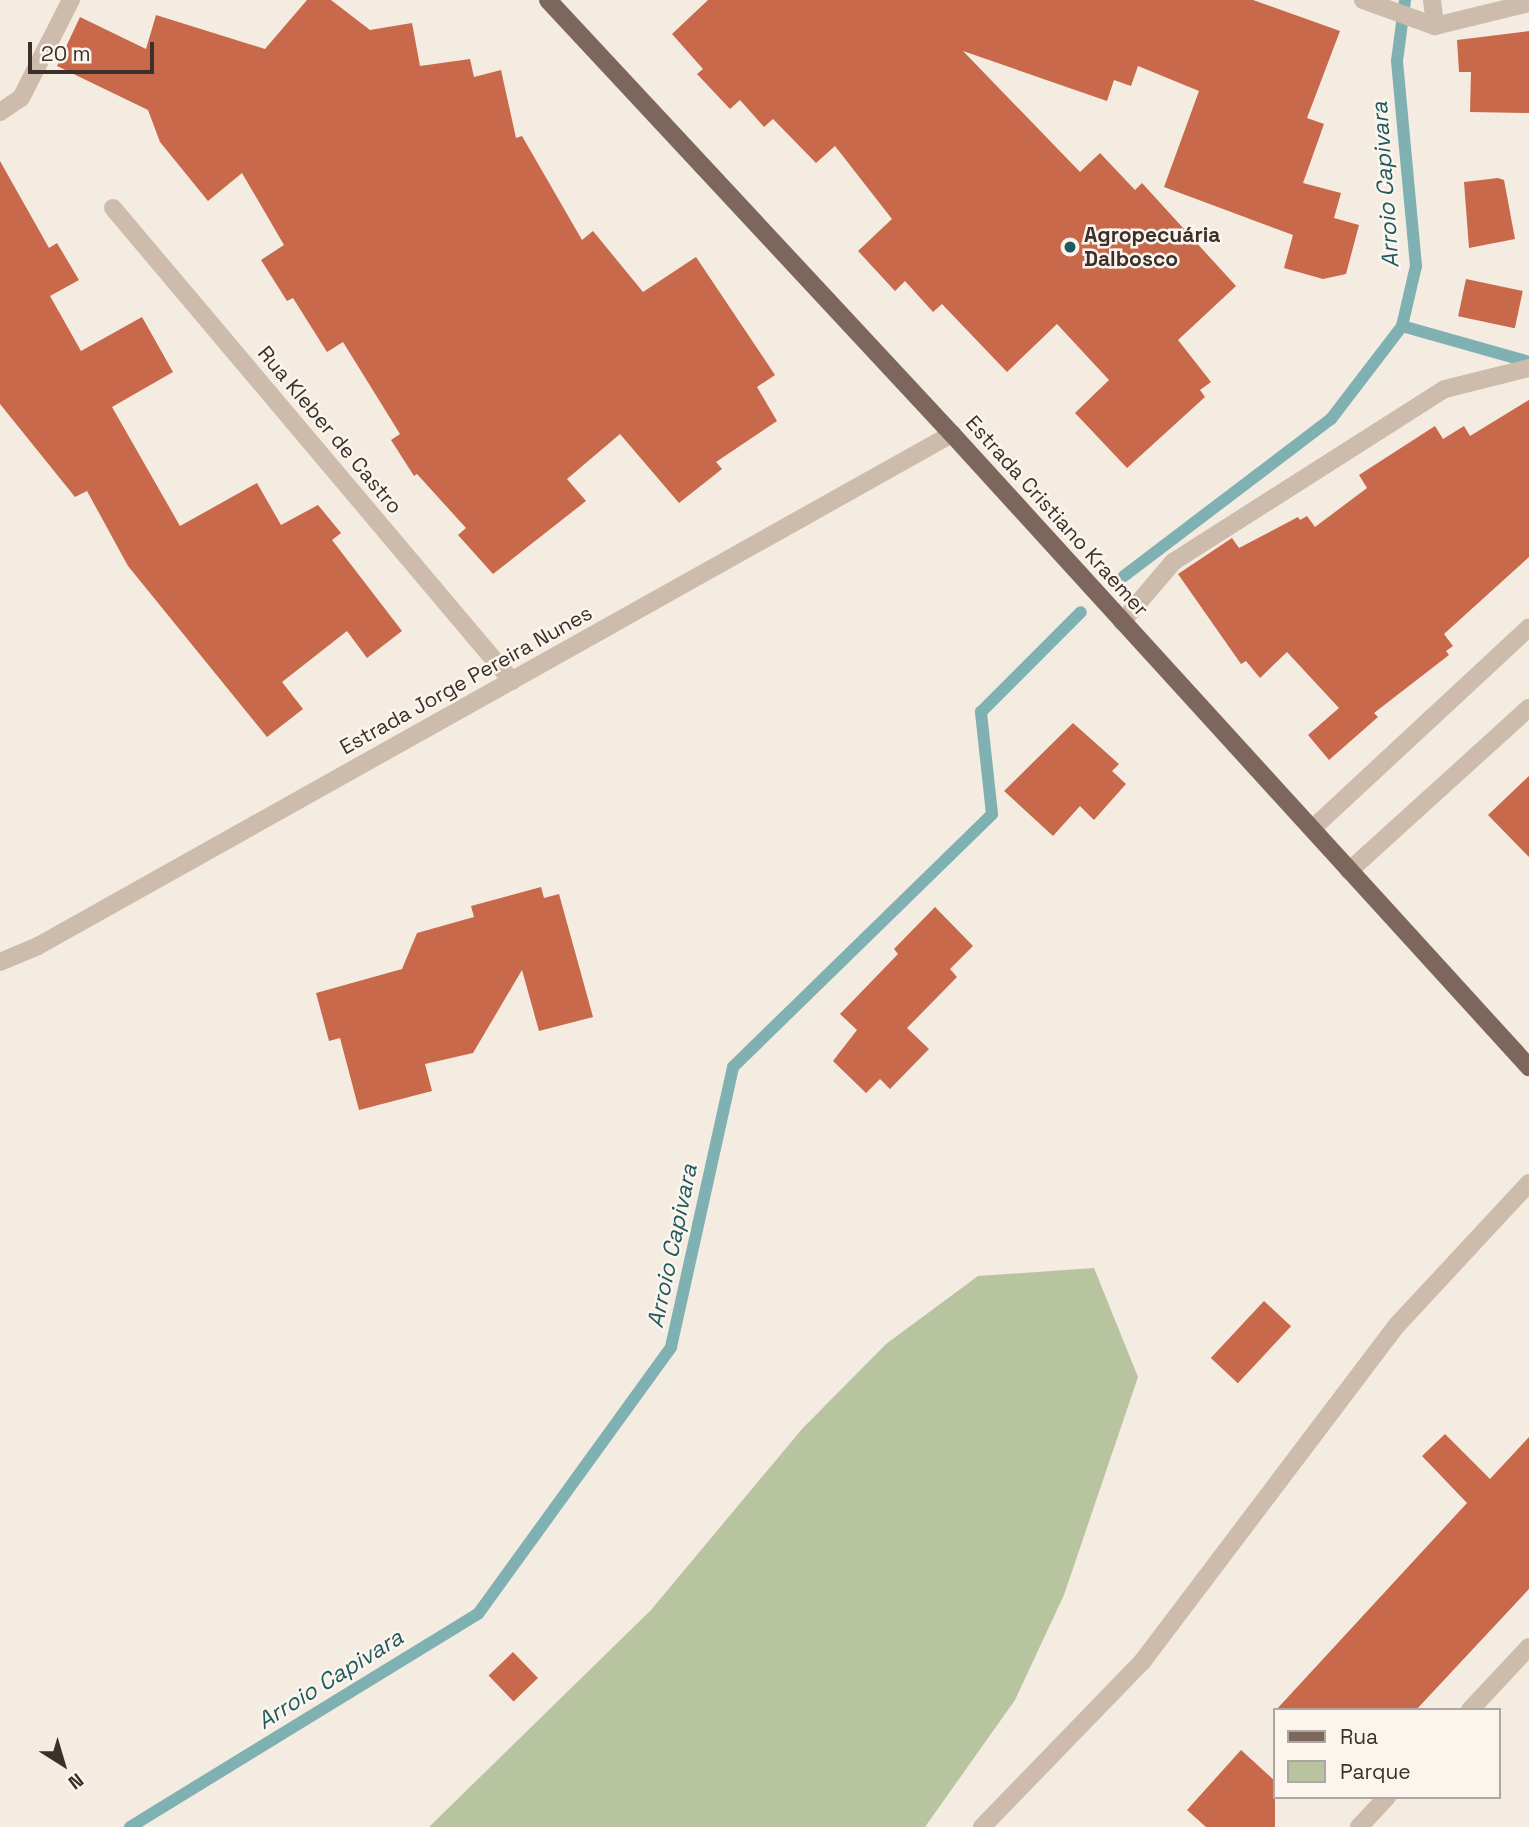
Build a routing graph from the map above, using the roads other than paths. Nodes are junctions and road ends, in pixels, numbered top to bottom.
1 (71, 0) edge
2 (548, 0) edge
3 (1363, 0) edge
4 (1432, 0) edge
5 (1529, 3) edge
6 (1435, 26) junction
7 (0, 112) edge
8 (113, 208) dead end
9 (1529, 368) edge
10 (952, 434) junction
11 (1122, 622) junction
12 (1529, 627) edge
13 (512, 681) junction
14 (1529, 708) edge
15 (1312, 829) junction
16 (1349, 871) junction
17 (0, 962) edge
18 (1529, 1067) edge
19 (1529, 1183) edge
20 (1529, 1647) edge
21 (1472, 1708) edge
22 (1385, 1799) edge
23 (982, 1827) edge
24 (1361, 1827) edge

1 - 7 street
2 - 10 main road, Estrada Cristiano Kraemer
3 - 6 street
4 - 6 street
5 - 6 street
8 - 13 street, Rua Kleber de Castro
9 - 11 street
10 - 11 main road, Estrada Cristiano Kraemer
10 - 13 street, Estrada Jorge Pereira Nunes
11 - 15 main road, Estrada Cristiano Kraemer
12 - 15 street
13 - 17 street, Estrada Jorge Pereira Nunes
14 - 16 street
15 - 16 main road, Estrada Cristiano Kraemer
16 - 18 main road, Estrada Cristiano Kraemer
19 - 23 street
20 - 21 street
22 - 24 street

